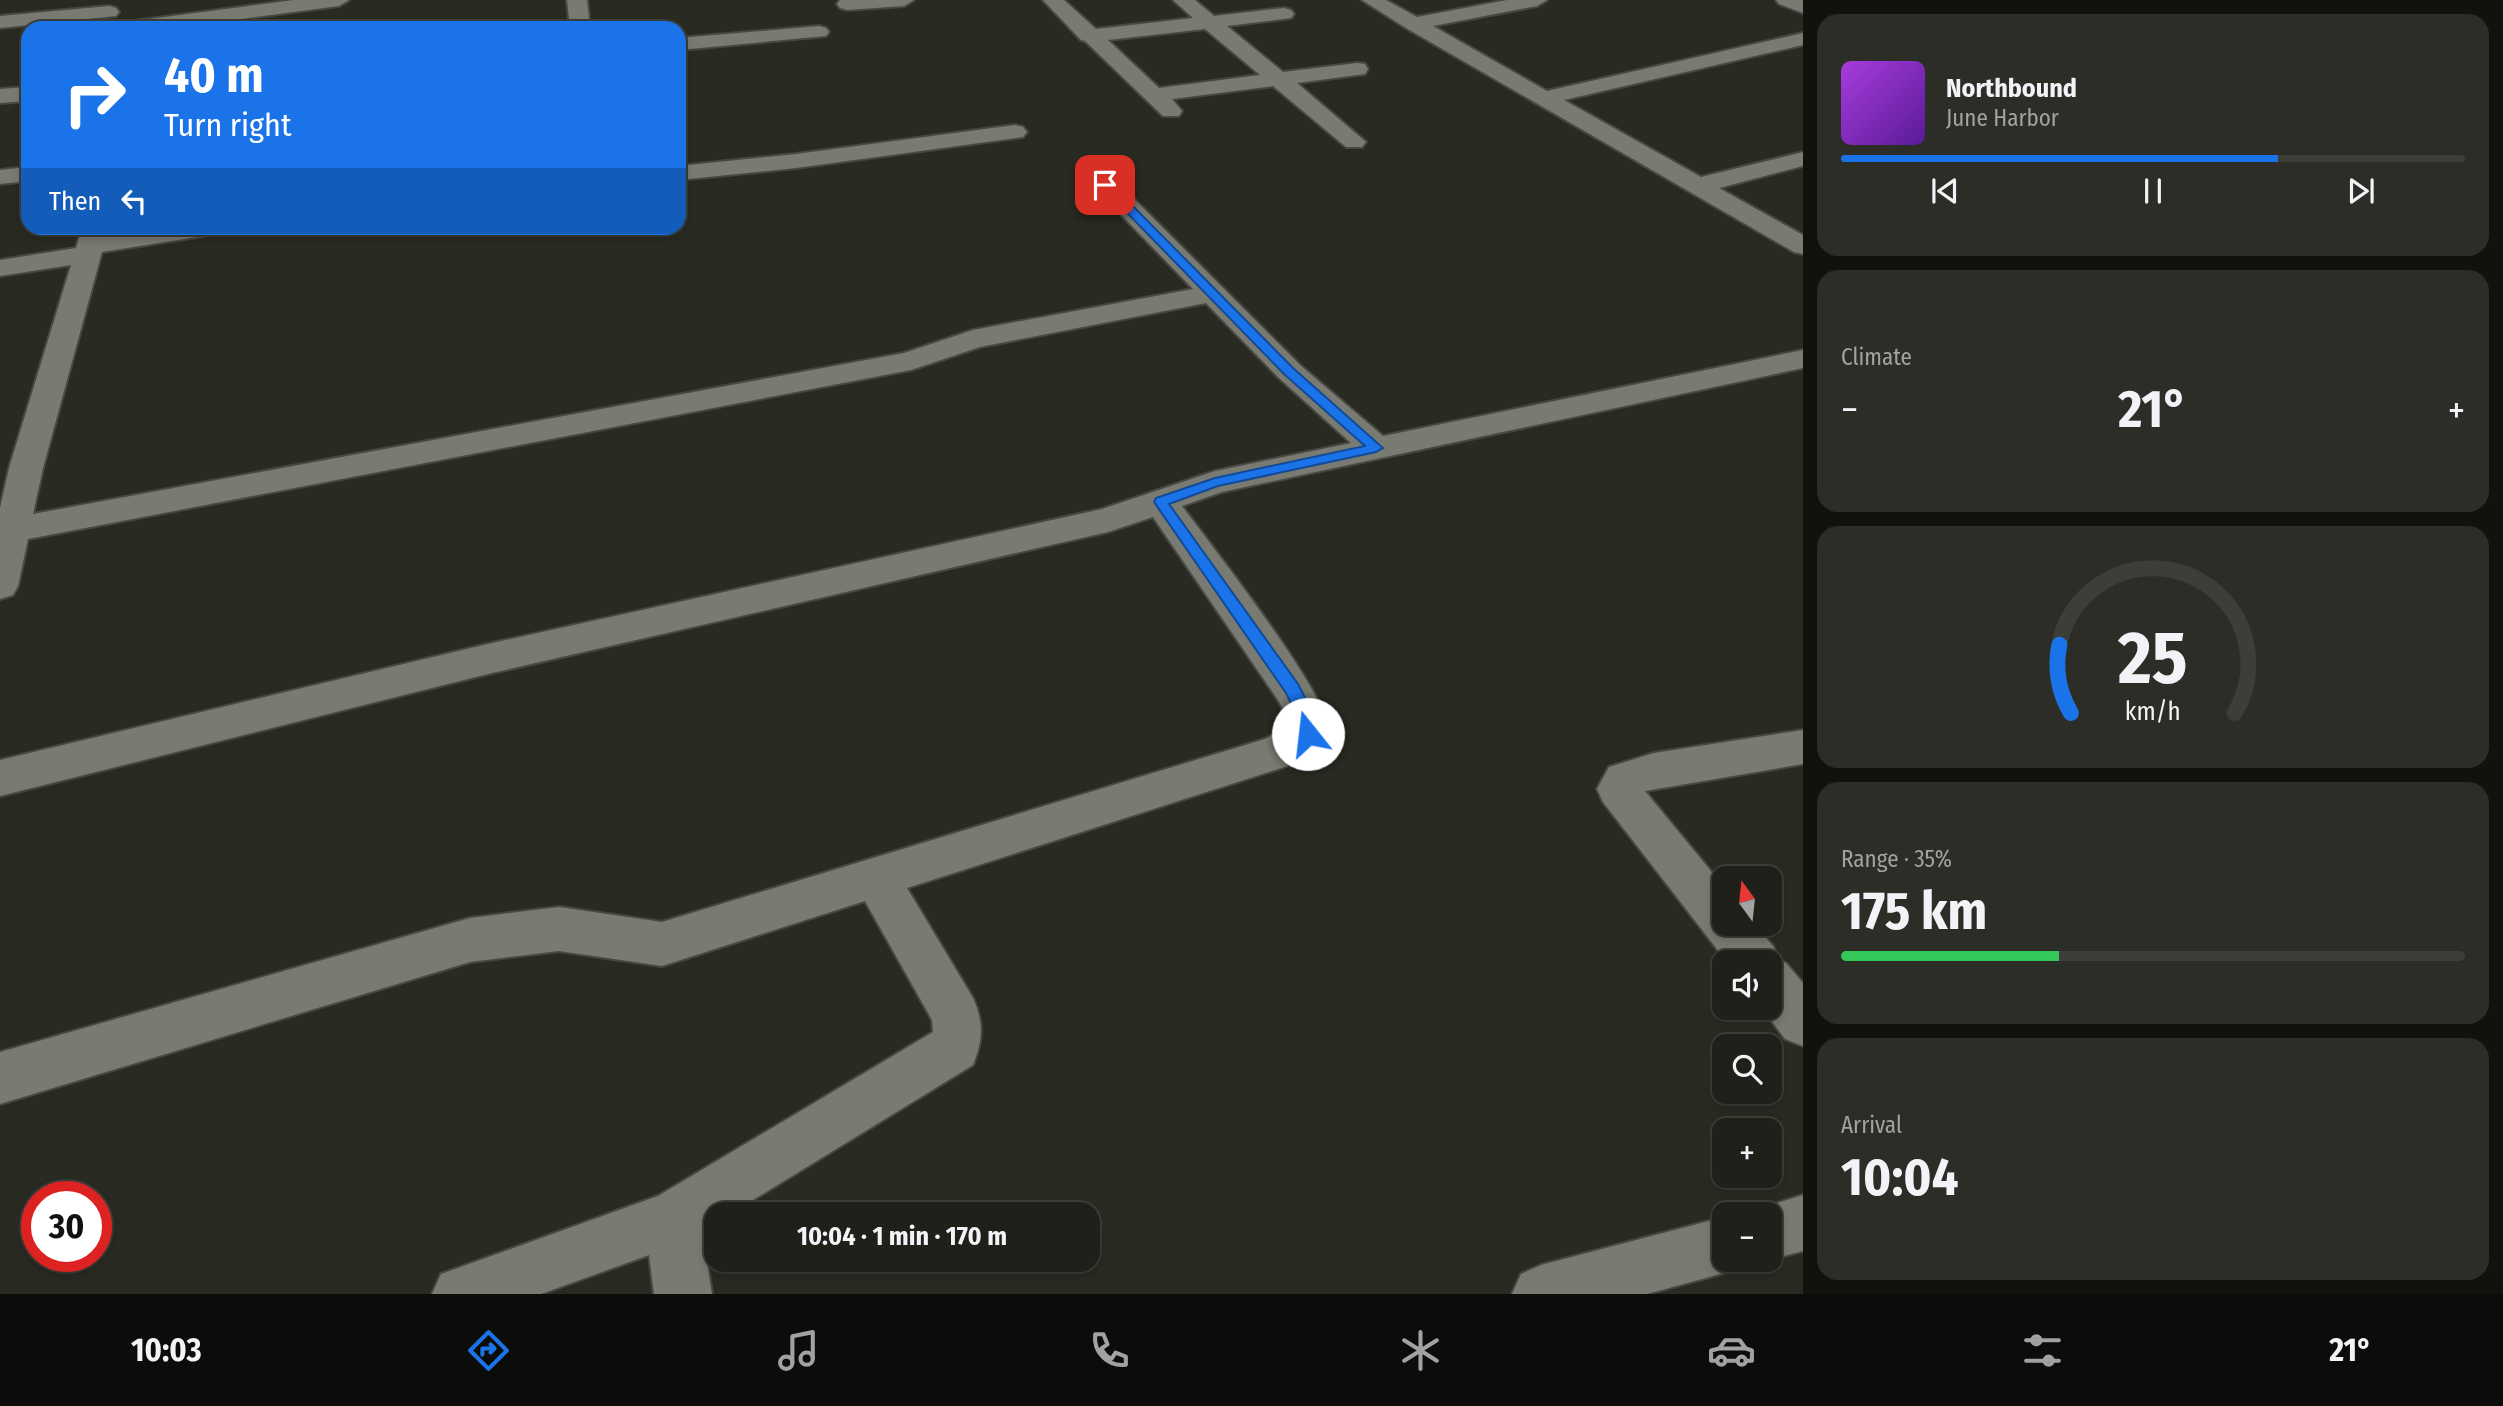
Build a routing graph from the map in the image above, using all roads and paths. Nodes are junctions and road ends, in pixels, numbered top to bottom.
1 (339, 0) edge
2 (577, 0) edge
3 (904, 0) edge
4 (1053, 0) edge
5 (1183, 0) edge
6 (1372, 0) edge
7 (1536, 0) edge
8 (1786, 0) edge
9 (847, 4) dead end
10 (1803, 7) edge
11 (109, 12) dead end
12 (1283, 14) dead end
13 (190, 21) edge
14 (579, 21) edge
15 (0, 22) edge
16 (1209, 22) junction
17 (1413, 24) junction
18 (819, 32) dead end
19 (1088, 36) junction
20 (1803, 39) edge
21 (21, 40) edge
22 (0, 41) edge
23 (686, 43) edge
24 (1357, 69) dead end
25 (1277, 78) junction
26 (21, 94) edge
27 (1153, 95) junction
28 (0, 96) edge
29 (1544, 98) junction
30 (1175, 115) dead end
31 (1015, 132) dead end
32 (1354, 142) dead end
33 (1803, 159) edge
34 (686, 172) edge
35 (21, 175) edge
36 (0, 177) edge
37 (1105, 185) dead end
38 (1696, 186) junction
39 (147, 235) edge
40 (91, 242) edge
41 (1803, 246) edge
42 (0, 268) edge
43 (1210, 294) junction
44 (1803, 359) edge
45 (1376, 448) junction
46 (1161, 502) junction
47 (7, 542) edge
48 (0, 586) edge
49 (1803, 747) edge
50 (0, 778) edge
51 (876, 877) junction
52 (1712, 908) edge
53 (1735, 936) edge
54 (1746, 950) edge
55 (1782, 995) edge
56 (1803, 1022) edge
57 (0, 1078) edge
58 (672, 1219) junction
59 (1803, 1223) edge
60 (1782, 1229) edge
61 (1712, 1248) edge
62 (461, 1294) edge
63 (683, 1294) edge
64 (1541, 1294) edge

1 - 13 street
2 - 14 street
3 - 9 street
4 - 19 street
5 - 16 street
6 - 17 street
7 - 17 street
8 - 10 street
11 - 15 street
12 - 16 street
16 - 19 street
16 - 25 street
17 - 29 street
18 - 23 street
19 - 27 street
20 - 29 street
21 - 22 street
24 - 25 street
25 - 27 street
25 - 32 street
26 - 28 street
27 - 30 street
29 - 38 street
31 - 34 street
33 - 38 street
35 - 36 street
37 - 43 street
38 - 41 street
39 - 40 street
40 - 42 street
40 - 47 street
43 - 45 street
43 - 47 street
44 - 45 street
45 - 46 street
46 - 50 street
46 - 51 street
47 - 48 street
49 - 52 street
51 - 57 street
51 - 58 street
53 - 54 street
55 - 56 street
58 - 62 street
58 - 63 street
59 - 60 street
61 - 64 street

